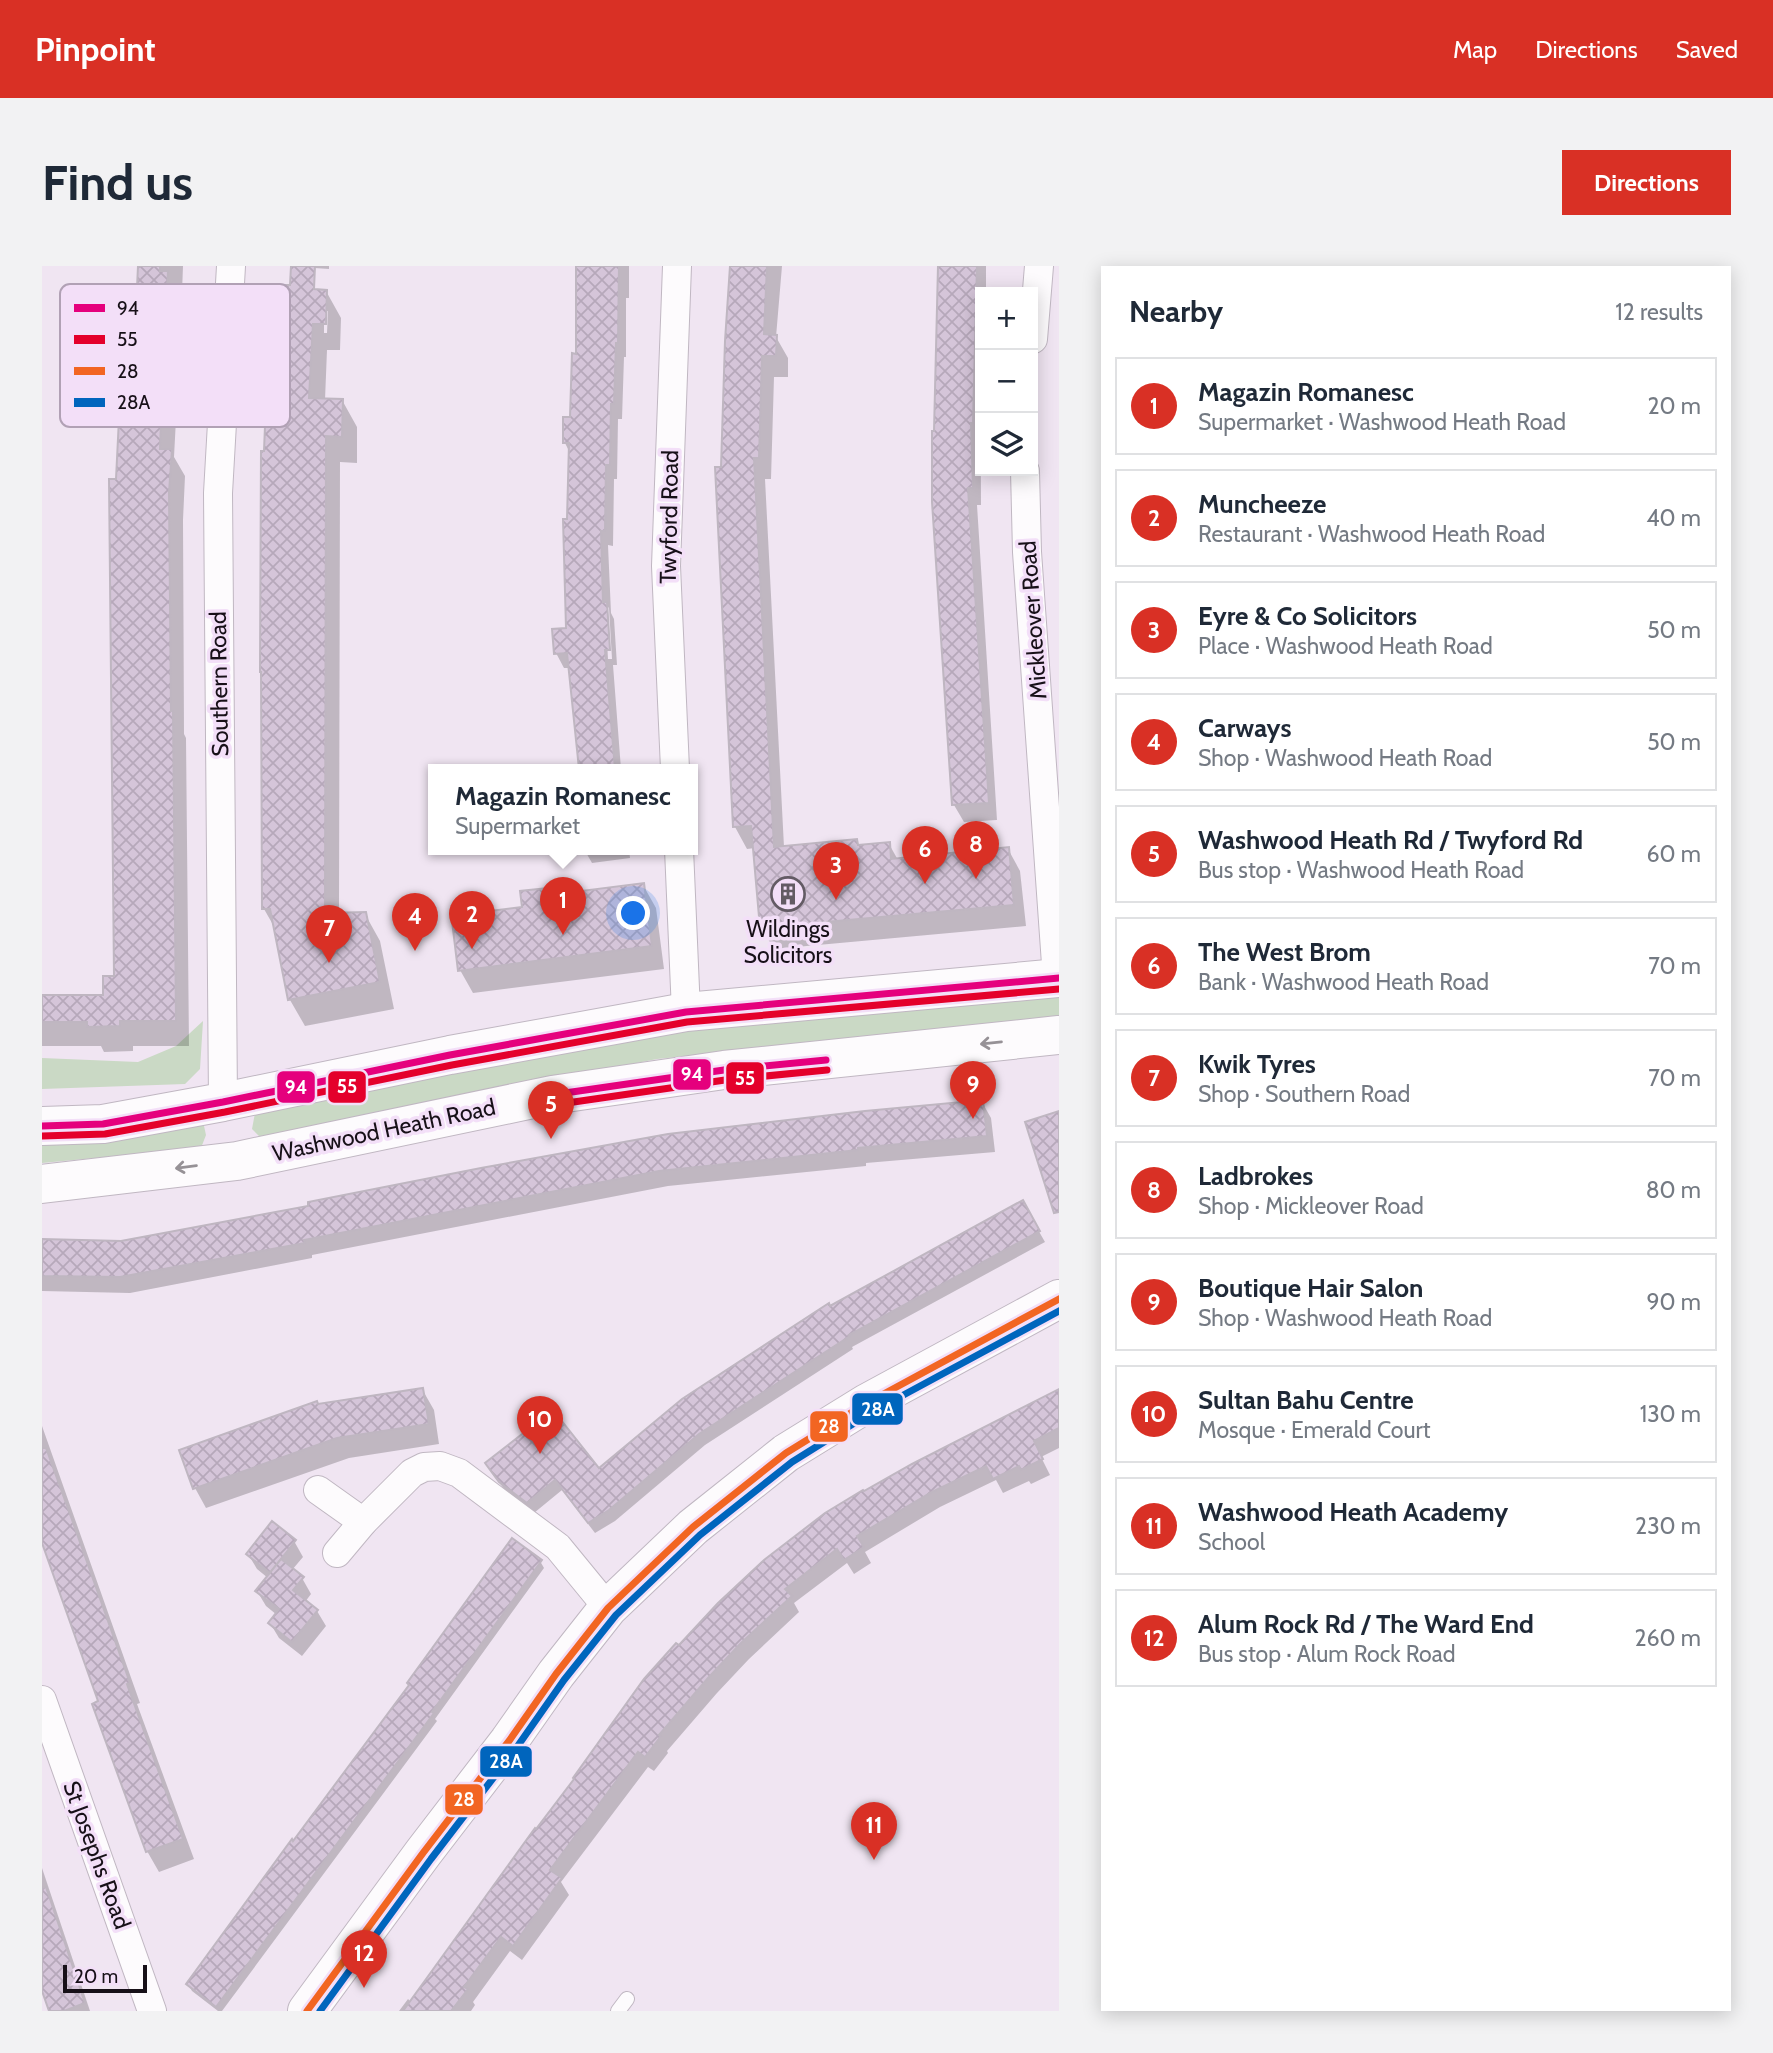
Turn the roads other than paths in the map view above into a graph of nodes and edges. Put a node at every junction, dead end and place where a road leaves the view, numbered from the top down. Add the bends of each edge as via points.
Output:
1 (231, 266) edge
2 (677, 266) edge
3 (1039, 266) edge
4 (230, 284) edge
5 (1037, 287) edge
6 (222, 427) edge
7 (1025, 476) edge
8 (675, 764) edge
9 (1052, 802) edge
10 (679, 855) edge
11 (1058, 978) edge
12 (686, 1012) junction
13 (1059, 1035) edge
14 (223, 1102) junction
15 (42, 1126) edge
16 (240, 1160) junction
17 (42, 1184) edge
18 (1059, 1299) edge
19 (318, 1490) dead end
20 (363, 1522) junction
21 (337, 1553) dead end
22 (608, 1608) junction
23 (42, 1700) edge
24 (152, 2011) edge
25 (307, 2011) edge

1 - 4 street, Southern Road
2 - 8 street, Twyford Road via 666,566
3 - 5 street
6 - 14 street, Southern Road via 218,492
7 - 9 street, Mickleover Road via 1027,552
9 - 11 street, Mickleover Road
10 - 12 street
11 - 12 main road
12 - 14 main road
13 -> 16 main road, Washwood Heath Road via 724,1070 552,1095
14 - 15 main road via 103,1124
14 - 16 main road
16 -> 17 main road, Washwood Heath Road
18 - 22 main road via 867,1403 786,1453 693,1527
19 - 20 street
20 - 21 street
20 - 22 street via 412,1473 440,1466 459,1473 558,1547
22 - 25 main road
23 - 24 street, St Josephs Road

